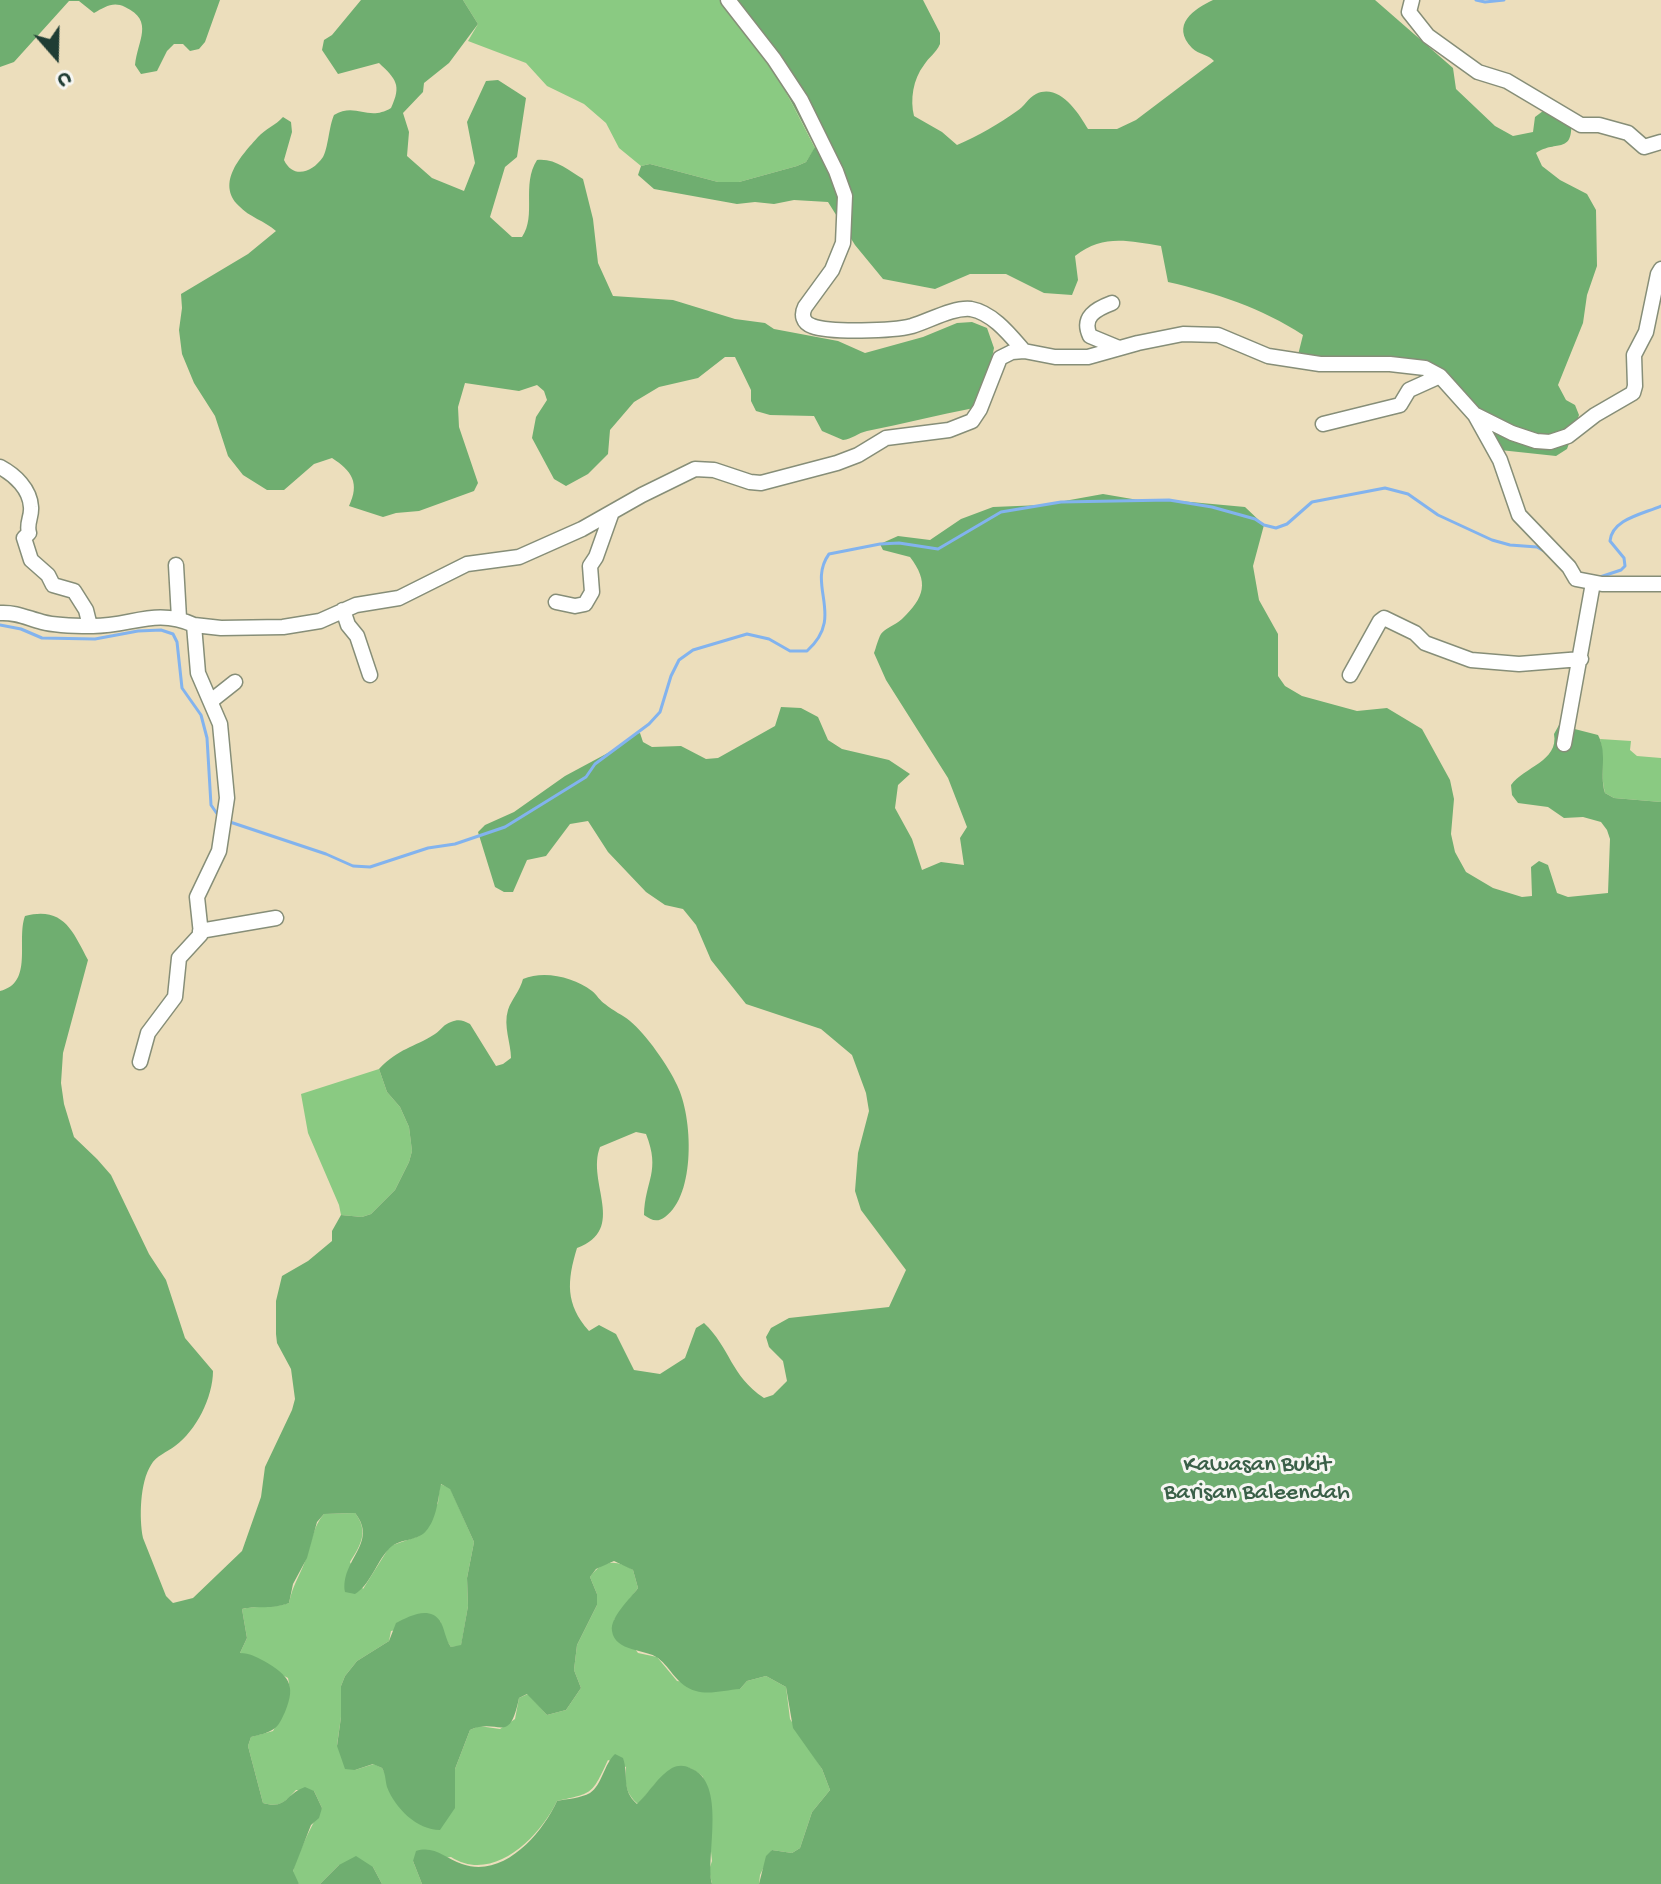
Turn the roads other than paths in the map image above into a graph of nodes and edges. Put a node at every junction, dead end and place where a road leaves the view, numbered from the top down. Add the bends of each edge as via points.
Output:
1 (728, 0) edge
2 (1412, 0) edge
3 (1661, 142) edge
4 (1661, 269) edge
5 (1112, 303) dead end
6 (1119, 348) junction
7 (1024, 351) junction
8 (1440, 376) junction
9 (1475, 415) junction
10 (1323, 424) dead end
11 (0, 467) edge
12 (612, 512) junction
13 (176, 565) dead end
14 (1593, 583) junction
15 (1661, 584) edge
16 (556, 602) dead end
17 (343, 610) junction
18 (0, 613) edge
19 (179, 618) junction
20 (194, 625) junction
21 (90, 626) junction
22 (1581, 659) junction
23 (370, 675) dead end
24 (1350, 675) dead end
25 (235, 682) dead end
26 (211, 701) junction
27 (1564, 744) dead end
28 (276, 918) dead end
29 (200, 931) junction
30 (140, 1062) dead end

1 - 7 street via 801,100 845,196 843,243 832,270 805,307 804,320 822,328 889,330 968,309 984,313
2 - 3 street via 1409,12 1428,36 1478,72 1507,81 1581,125 1628,133 1644,147
4 - 9 street via 1646,332 1634,355 1633,393 1550,442 1512,433
5 - 6 street via 1094,310 1086,327 1090,336
6 - 7 street via 1088,357
6 - 8 street via 1183,334 1218,335 1268,356 1320,364 1408,364
7 - 12 street via 1000,358 980,409 961,426 894,436 837,463 761,483 695,469
8 - 9 street
8 - 10 street via 1409,390 1400,405
9 - 14 street via 1500,460 1519,515 1580,582
11 - 21 street via 17,477 30,505 30,532 24,538 31,560 53,585 74,591
12 - 16 street via 590,566 590,599 575,606
12 - 17 street via 519,557 467,564 407,595
13 - 19 street
14 - 15 street
14 - 22 street
17 - 20 street via 320,621 283,627
17 - 23 street
18 - 21 street
19 - 20 street
19 - 21 street via 156,616
20 - 26 street via 198,673
22 - 24 street via 1519,664 1471,660 1425,643 1384,618
22 - 27 street
25 - 26 street
26 - 29 street via 224,747 226,809 214,865 197,897
28 - 29 street
29 - 30 street via 179,958 175,997 148,1033

